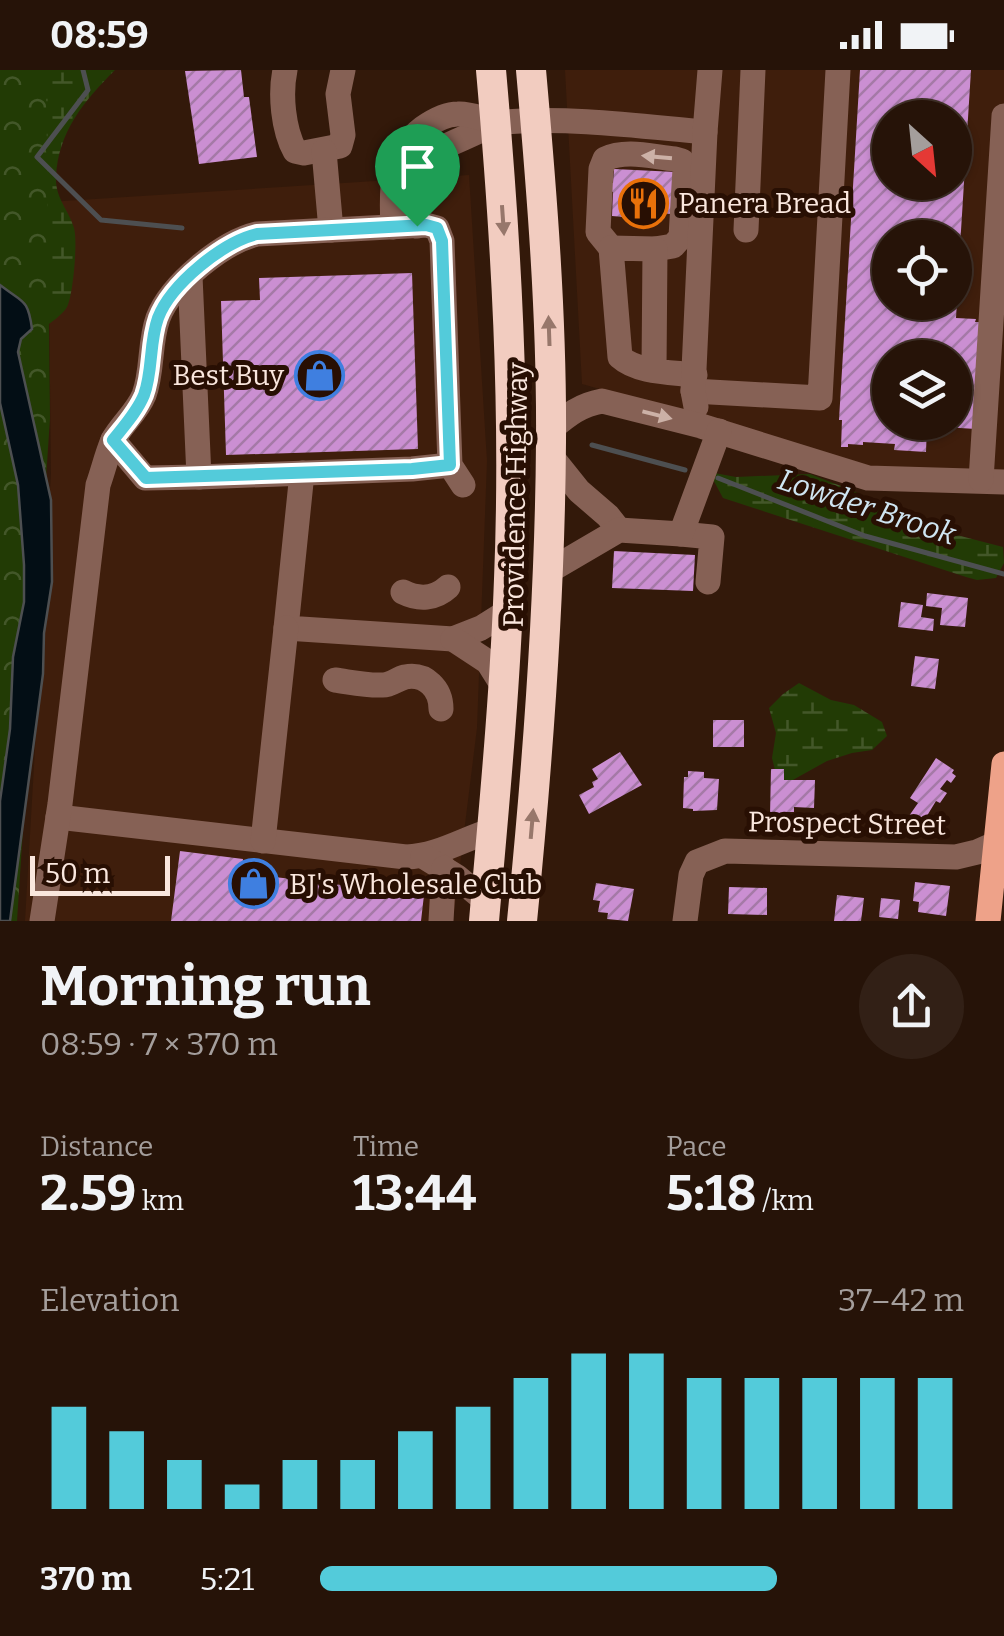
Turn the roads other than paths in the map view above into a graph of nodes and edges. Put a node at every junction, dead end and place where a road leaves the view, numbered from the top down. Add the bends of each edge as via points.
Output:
1 (286, 70) edge
2 (343, 70) edge
3 (491, 70) edge
4 (530, 70) edge
5 (710, 70) edge
6 (752, 70) edge
7 (838, 70) edge
8 (1004, 116) edge
9 (535, 120) junction
10 (496, 123) junction
11 (705, 132) junction
12 (324, 151) junction
13 (405, 226) junction
14 (331, 230) junction
15 (746, 230) dead end
16 (611, 248) junction
17 (656, 249) junction
18 (190, 276) junction
19 (654, 370) junction
20 (694, 383) junction
21 (710, 429) junction
22 (113, 440) junction
23 (551, 442) junction
24 (302, 473) junction
25 (199, 477) junction
26 (992, 482) edge
27 (619, 530) junction
28 (681, 534) junction
29 (549, 571) junction
30 (708, 582) dead end
31 (448, 586) dead end
32 (403, 592) dead end
33 (508, 611) junction
34 (286, 628) junction
35 (453, 639) junction
36 (335, 680) dead end
37 (504, 686) junction
38 (441, 709) dead end
39 (1004, 764) edge
40 (58, 817) junction
41 (492, 830) junction
42 (263, 840) junction
43 (1000, 842) edge
44 (433, 862) junction
45 (485, 911) edge
46 (42, 921) edge
47 (441, 921) edge
48 (522, 921) edge
49 (685, 921) edge
50 (988, 921) edge

1 - 12 street via 282,89 292,148
2 - 12 street via 342,141
3 - 10 highway, Providence Highway
4 - 9 highway, Providence Highway
5 - 11 street
6 - 15 street
7 - 20 street via 820,398
8 - 26 street
9 - 10 street
9 - 11 street
23 -> 9 highway, Providence Highway
10 - 13 street via 427,159
10 -> 33 highway, Providence Highway via 511,396
11 - 20 street
12 - 14 street
13 - 14 street
13 - 24 street via 437,228 442,241 456,475 412,469
14 - 18 street via 246,236
16 - 17 street
17 -> 16 street via 681,237 685,169 676,158 630,154 605,159 601,168 598,232
16 - 19 street via 620,357
17 - 19 street
18 - 22 street via 158,319 143,397
18 - 25 street
19 - 20 street
20 - 21 street
23 -> 21 street via 574,410 602,402
21 - 26 street via 868,478
21 - 28 street
22 - 25 street via 146,478
22 - 40 street via 98,485
23 - 27 street via 579,491
23 - 29 highway, Providence Highway
24 - 25 street
24 - 34 street
27 - 28 street
27 - 29 street
28 - 30 street via 712,536
48 -> 29 highway, Providence Highway
31 - 32 street via 431,597
33 - 35 street
33 - 37 highway, Providence Highway
34 - 35 street
34 - 42 street
35 - 37 street via 488,662
36 - 38 street via 387,686 416,677 440,693
37 - 41 highway, Providence Highway
39 - 43 main road
40 - 42 street
40 - 46 street
41 - 44 street
41 - 45 highway, Providence Highway
42 - 44 street
43 - 49 street, Prospect Street via 956,856 726,851 697,862
43 - 50 main road
44 - 45 street
44 - 47 street

